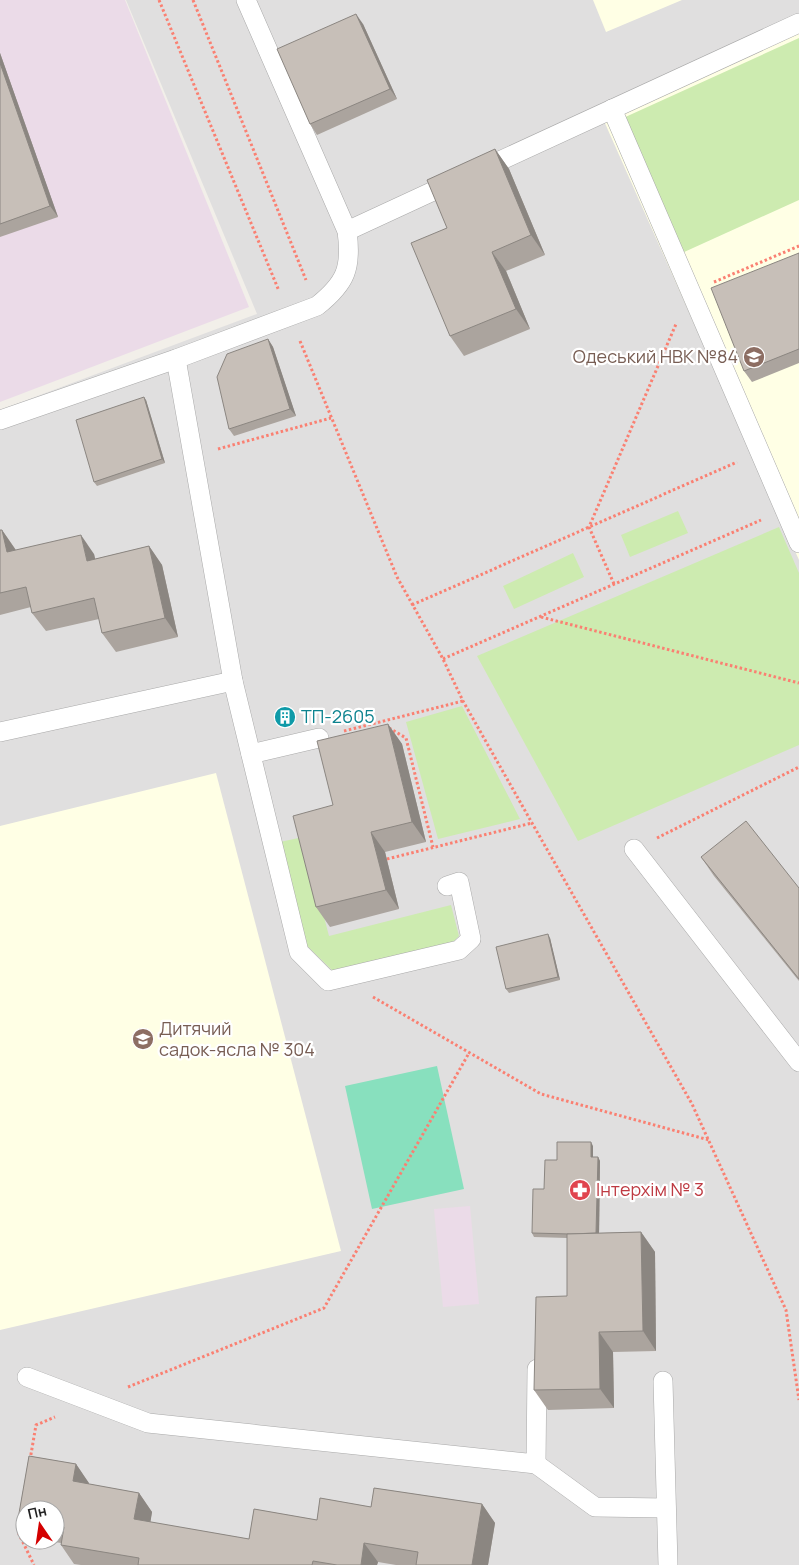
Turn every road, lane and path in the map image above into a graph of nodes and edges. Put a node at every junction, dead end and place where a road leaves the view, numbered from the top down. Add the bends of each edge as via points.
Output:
1 (159, 0) edge
2 (192, 0) edge
3 (246, 0) edge
4 (799, 23) edge
5 (612, 108) junction
6 (347, 231) junction
7 (799, 246) edge
8 (691, 292) junction
9 (317, 306) junction
10 (290, 316) junction
11 (176, 359) junction
12 (331, 418) junction
13 (0, 420) edge
14 (760, 451) junction
15 (194, 456) junction
16 (785, 509) junction
17 (589, 527) junction
18 (799, 543) edge
19 (614, 584) junction
20 (412, 604) junction
21 (540, 616) junction
22 (443, 658) junction
23 (234, 681) junction
24 (799, 683) edge
25 (463, 701) junction
26 (380, 722) junction
27 (0, 732) edge
28 (319, 738) joint
29 (406, 738) junction
30 (397, 740) dead end
31 (252, 754) junction
32 (799, 766) edge
33 (794, 768) junction
34 (799, 771) edge
35 (532, 823) junction
36 (434, 847) junction
37 (634, 849) joint
38 (387, 859) edge
39 (447, 886) dead end
40 (340, 978) junction
41 (469, 1053) junction
42 (799, 1062) edge
43 (709, 1140) junction
44 (538, 1355) edge
45 (27, 1377) dead end
46 (663, 1381) dead end
47 (799, 1400) edge
48 (92, 1402) junction
49 (30, 1464) edge
50 (536, 1464) junction
51 (666, 1508) junction
52 (27, 1550) edge
53 (34, 1565) edge
54 (668, 1565) edge

1 - 10 path
2 - 9 path
3 - 6 lane
4 - 5 lane
5 - 6 lane
5 - 8 lane
6 - 9 lane via 350,252 346,274 334,293
7 - 8 path
8 - 14 lane
8 - 17 path
9 - 10 lane
10 - 11 lane
10 - 12 path
11 - 13 lane
11 - 15 lane
12 - 15 path
12 - 20 path via 397,577
14 - 16 lane
14 - 17 path
15 - 23 lane
16 - 18 lane
16 - 19 path
17 - 19 path
17 - 20 path
19 - 21 path
20 - 22 path
21 - 22 path
21 - 24 path
22 - 25 path
23 - 27 lane
23 - 31 lane
25 - 26 path
25 - 35 path
26 - 28 path
26 - 29 path
28 - 31 lane
29 - 30 path
29 - 36 path
31 - 40 lane via 299,952 328,981
32 - 33 path
33 - 34 path
33 - 37 path
35 - 36 path
35 - 43 path via 692,1104
36 - 38 path
37 - 42 lane
39 - 40 lane via 459,882 471,939 459,950
40 - 41 path
41 - 43 path via 541,1094
41 - 48 path via 324,1308
43 - 47 path via 786,1310
44 - 50 lane
45 - 48 lane
46 - 51 lane
48 - 49 path via 36,1425
48 - 50 lane via 148,1423
50 - 51 lane via 595,1507
51 - 54 lane
52 - 53 path

